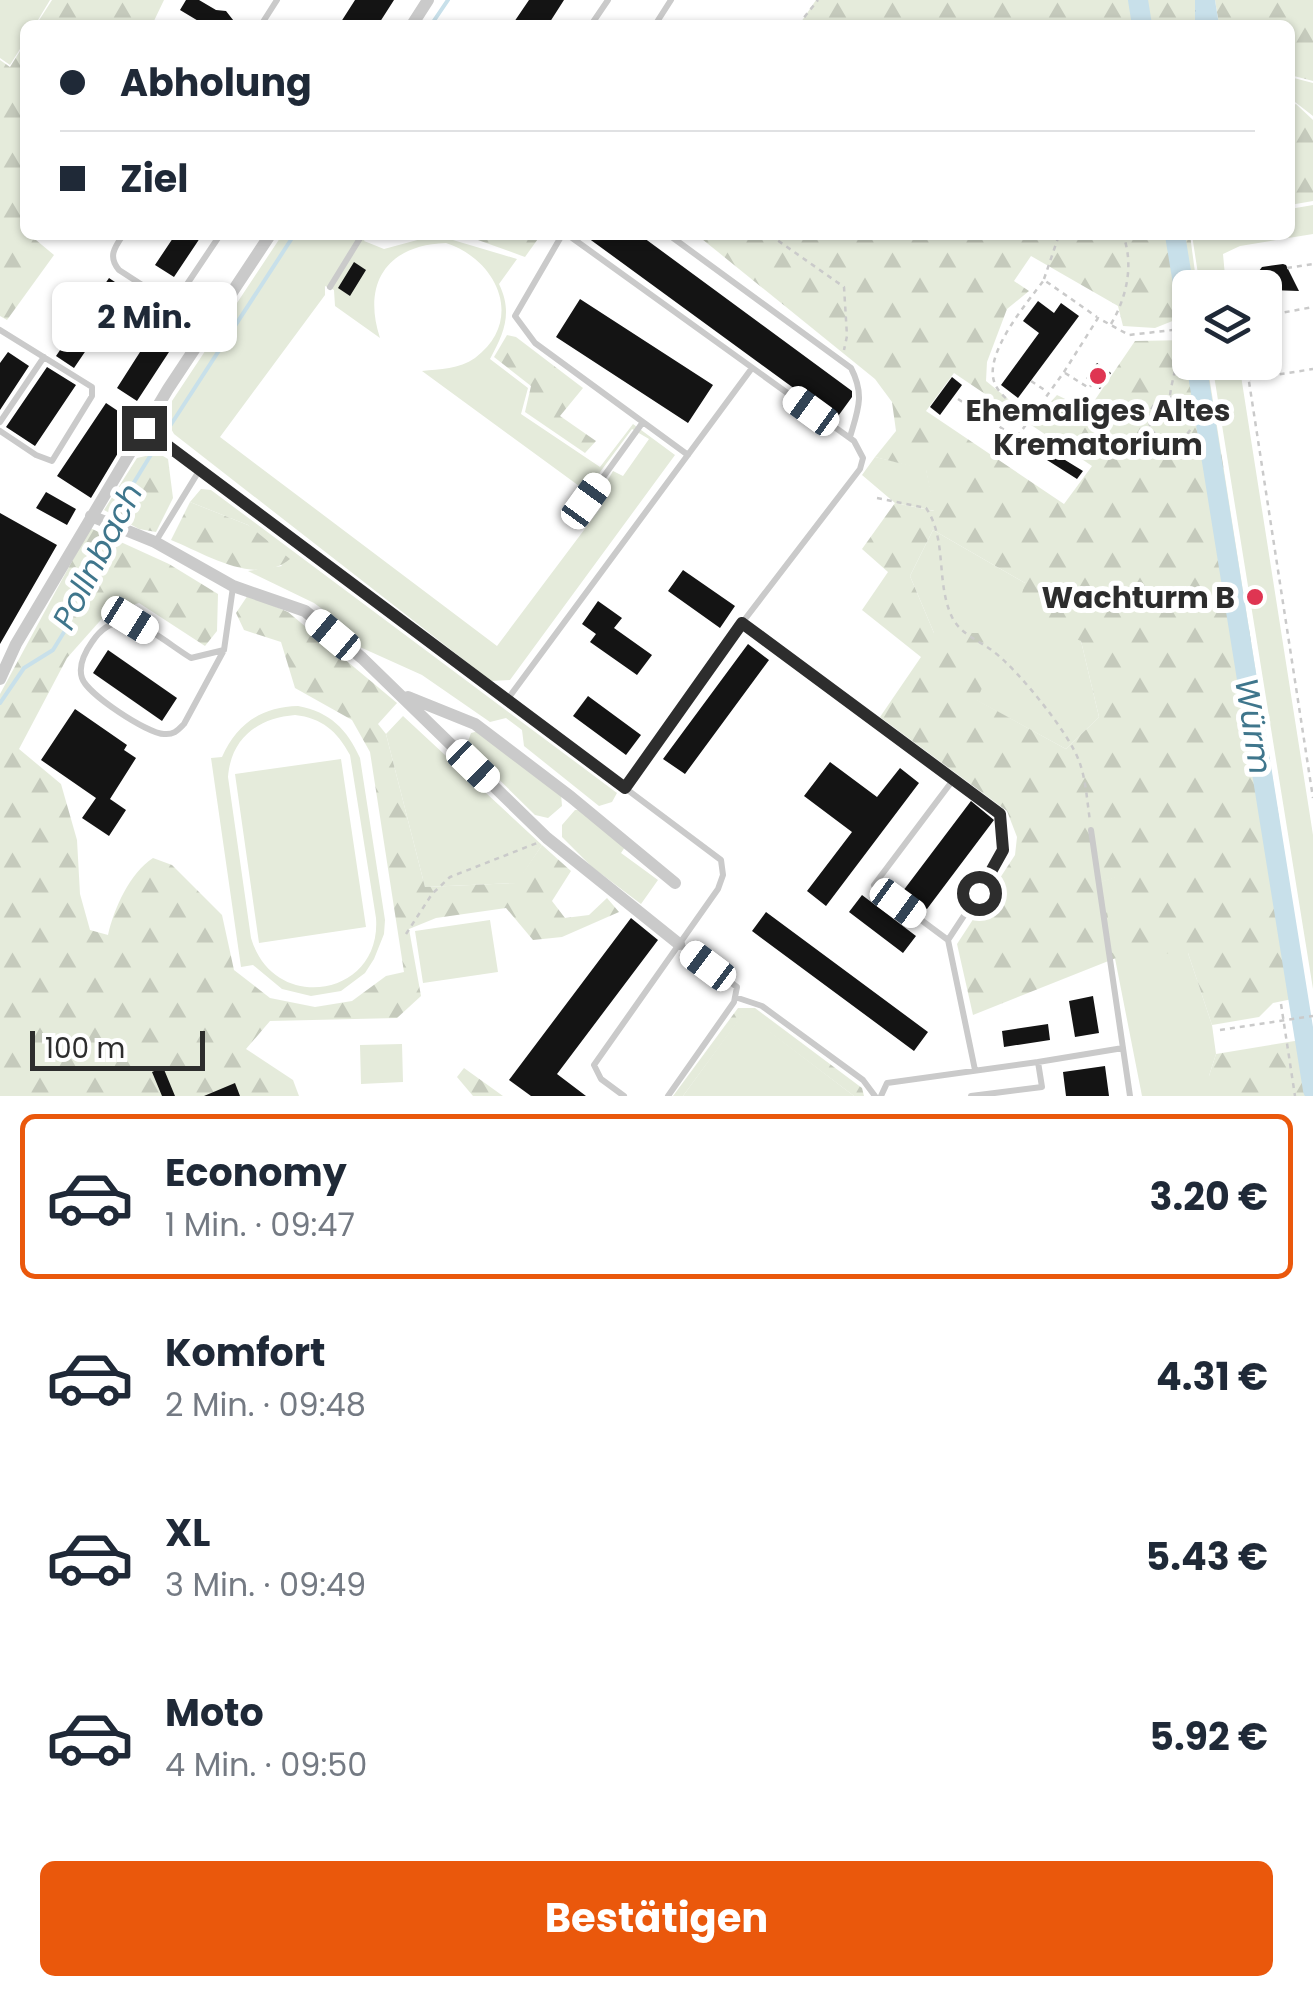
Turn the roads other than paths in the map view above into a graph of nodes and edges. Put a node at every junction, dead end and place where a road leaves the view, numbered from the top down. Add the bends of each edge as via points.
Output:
1 (119, 240) edge
2 (217, 240) edge
3 (267, 240) edge
4 (359, 240) edge
5 (562, 240) edge
6 (572, 240) edge
7 (676, 240) edge
8 (330, 287) dead end
9 (172, 305) junction
10 (208, 328) junction
11 (1, 331) edge
12 (44, 357) junction
13 (752, 368) junction
14 (0, 422) edge
15 (643, 422) junction
16 (144, 428) junction
17 (0, 431) edge
18 (849, 438) junction
19 (688, 455) junction
20 (200, 470) junction
21 (586, 501) dead end
22 (96, 518) junction
23 (155, 542) junction
24 (233, 586) junction
25 (742, 623) junction
26 (224, 650) junction
27 (0, 679) edge
28 (398, 694) junction
29 (507, 700) junction
30 (953, 780) junction
31 (625, 788) junction
32 (1091, 830) road end
33 (675, 883) dead end
34 (948, 940) junction
35 (679, 944) junction
36 (735, 997) junction
37 (1122, 1048) junction
38 (1038, 1062) junction
39 (975, 1070) junction
40 (624, 1096) edge
41 (668, 1096) edge
42 (878, 1096) edge
43 (971, 1096) edge
44 (1130, 1096) edge

1 - 9 lane via 113,263
2 - 9 lane
3 - 10 street
4 - 8 lane
5 - 15 lane via 515,316 535,343
6 - 13 lane
7 - 18 lane via 851,368 861,400
9 - 10 lane
10 - 16 street
11 - 12 lane
12 - 14 lane
12 - 17 lane via 92,386 92,396 52,462
13 - 18 lane
13 - 19 lane
15 - 19 lane
15 - 21 lane
16 - 20 lane
16 - 22 street
18 - 25 lane via 863,458 860,469
19 - 29 lane
20 - 23 lane
20 - 29 lane
22 - 23 street
22 - 27 street
23 - 24 street
24 - 26 lane
24 - 28 street via 305,611
25 - 30 lane
25 - 31 lane
26 - 26 lane via 174,734 146,729 89,690 80,676 92,640 115,621 130,620 190,658
28 - 33 street via 475,724
28 - 35 street via 547,838
29 - 31 lane
30 - 34 lane via 1000,814 1003,850
30 - 34 lane via 874,885
31 - 35 lane via 720,860 724,875 718,889
32 - 37 lane
34 - 39 lane
35 - 36 lane via 737,987
35 - 40 lane via 594,1065
36 - 41 lane
36 - 42 lane via 762,1006
37 - 38 lane
37 - 44 lane
38 - 39 lane
38 - 43 lane via 1042,1087
39 - 42 lane via 887,1083

